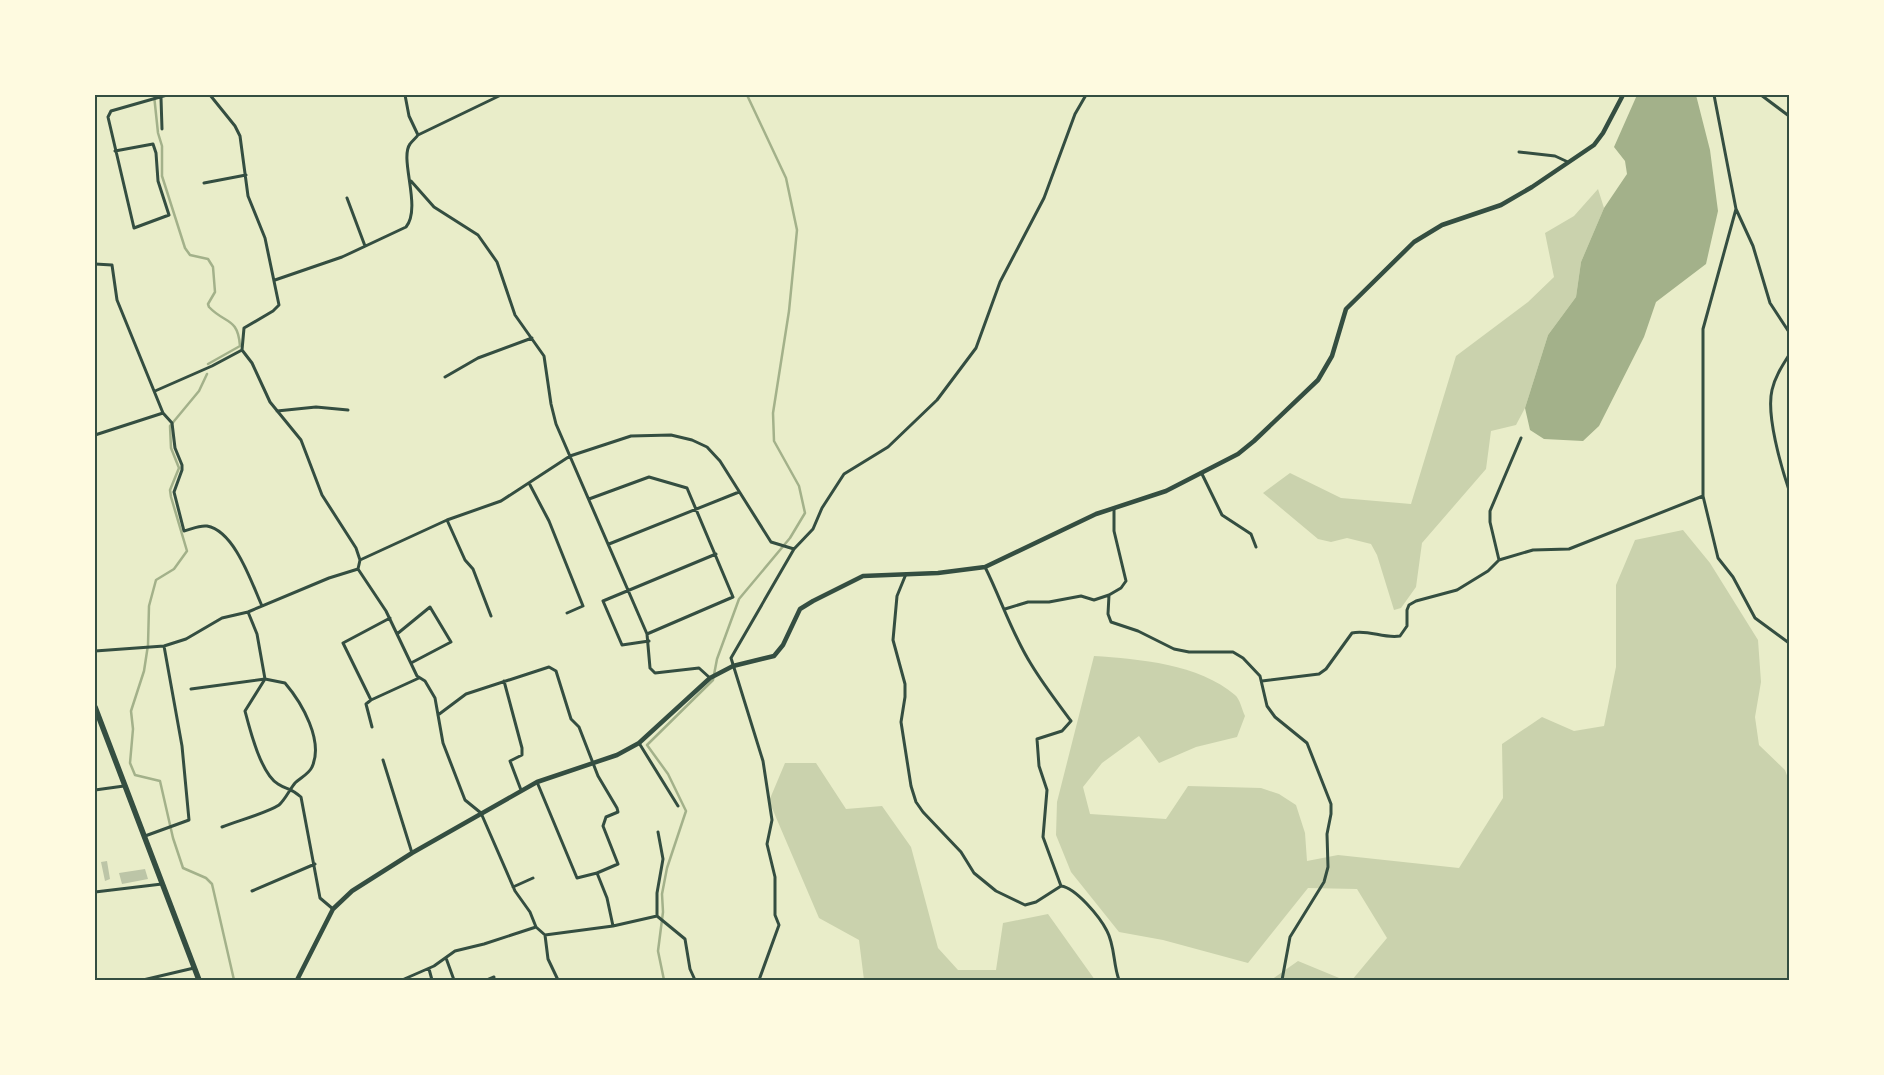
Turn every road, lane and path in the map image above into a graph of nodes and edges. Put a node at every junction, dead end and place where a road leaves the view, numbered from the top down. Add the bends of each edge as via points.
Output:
1 (167, 95) edge
2 (210, 95) edge
3 (405, 95) edge
4 (501, 95) edge
5 (1086, 95) edge
6 (1623, 95) edge
7 (1714, 95) edge
8 (1762, 95) edge
9 (160, 99) junction
10 (1789, 116) edge
11 (162, 129) dead end
12 (418, 136) junction
13 (115, 151) junction
14 (1519, 152) dead end
15 (1568, 162) junction
16 (246, 175) junction
17 (411, 181) junction
18 (204, 182) dead end
19 (347, 198) dead end
20 (1736, 210) junction
21 (365, 246) junction
22 (95, 264) edge
23 (275, 280) junction
24 (1789, 332) edge
25 (532, 338) junction
26 (242, 350) junction
27 (1789, 354) edge
28 (445, 377) dead end
29 (155, 391) junction
30 (348, 410) dead end
31 (277, 411) junction
32 (163, 413) junction
33 (95, 435) edge
34 (1521, 438) dead end
35 (570, 456) junction
36 (1202, 474) junction
37 (529, 483) junction
38 (1789, 490) edge
39 (740, 492) junction
40 (1703, 496) junction
41 (589, 498) junction
42 (1114, 507) junction
43 (697, 509) junction
44 (447, 520) junction
45 (608, 544) junction
46 (1256, 547) dead end
47 (794, 549) junction
48 (716, 554) junction
49 (360, 560) junction
50 (1499, 560) junction
51 (985, 567) junction
52 (358, 569) junction
53 (906, 573) junction
54 (628, 590) junction
55 (1110, 595) junction
56 (262, 606) junction
57 (1006, 609) junction
58 (248, 612) junction
59 (567, 613) dead end
60 (491, 616) dead end
61 (390, 618) junction
62 (397, 634) junction
63 (647, 634) junction
64 (648, 641) junction
65 (1789, 643) edge
66 (164, 646) junction
67 (95, 651) edge
68 (411, 663) junction
69 (733, 666) junction
70 (420, 678) junction
71 (710, 678) junction
72 (265, 679) junction
73 (504, 681) junction
74 (1262, 681) junction
75 (191, 688) dead end
76 (371, 700) junction
77 (95, 707) edge
78 (438, 716) junction
79 (372, 727) dead end
80 (640, 743) junction
81 (384, 760) dead end
82 (593, 763) junction
83 (537, 782) junction
84 (125, 786) junction
85 (292, 788) junction
86 (95, 790) edge
87 (521, 790) junction
88 (678, 806) dead end
89 (481, 812) junction
90 (222, 827) dead end
91 (658, 832) dead end
92 (144, 836) junction
93 (412, 853) junction
94 (315, 864) junction
95 (597, 873) junction
96 (533, 878) dead end
97 (163, 884) junction
98 (1061, 886) junction
99 (514, 887) junction
100 (252, 891) dead end
101 (95, 892) edge
102 (333, 909) junction
103 (657, 916) junction
104 (613, 926) junction
105 (536, 927) junction
106 (545, 935) junction
107 (446, 958) junction
108 (194, 968) junction
109 (428, 968) junction
110 (494, 977) dead end
111 (143, 980) edge
112 (199, 980) edge
113 (297, 980) edge
114 (402, 980) edge
115 (432, 980) edge
116 (454, 980) edge
117 (472, 980) edge
118 (476, 980) edge
119 (487, 980) edge
120 (558, 980) edge
121 (695, 980) edge
122 (759, 980) edge
123 (1119, 980) edge
124 (1282, 980) edge

1 - 9 street
2 - 16 street via 237,131
3 - 12 street
4 - 12 street
5 - 47 street via 1075,114 1044,198 1000,282 976,348 937,400 888,447 844,474 813,529
6 - 15 street via 1594,145
7 - 20 street
8 - 10 street
9 - 11 street
9 - 13 street via 112,111 108,118
12 - 17 street via 409,144 407,156
13 - 13 street via 134,228 169,215 158,181 156,153 152,144
14 - 15 street via 1555,156
15 - 36 street via 1501,205 1442,225 1414,242 1346,309 1332,356 1318,380 1254,442
16 - 18 street
16 - 23 street via 248,196 265,238
17 - 21 street via 411,222 406,228
17 - 25 street via 434,207 478,235 497,262 515,315
19 - 21 street
20 - 24 street via 1753,246 1770,303
20 - 40 street via 1704,329
21 - 23 street
22 - 29 street via 112,265 117,300
23 - 26 street via 279,305 244,328
25 - 28 street via 478,358
25 - 35 street via 544,356 550,404
26 - 29 street
26 - 31 street
27 - 38 street via 1776,377 1771,406 1780,461
29 - 32 street
30 - 31 street via 316,407
31 - 49 street via 301,440 322,494 356,548
32 - 33 street
32 - 56 street via 171,422 182,470 174,498 184,531 205,526 219,532 236,550
34 - 50 street via 1490,512
35 - 37 street
35 - 39 street via 631,436 681,437 707,447
35 - 41 street
36 - 42 street via 1166,491
36 - 46 street via 1222,515 1251,534
37 - 44 street via 501,501
37 - 59 street via 549,521 583,606
39 - 43 street
39 - 47 street via 771,542
40 - 50 street via 1569,549 1533,550
40 - 65 street via 1718,558 1733,576 1755,618
41 - 43 street via 649,477 687,488
41 - 45 street
42 - 51 street
42 - 55 street via 1114,531 1126,581
43 - 45 street
43 - 48 street
44 - 49 street
44 - 60 street via 464,560 473,569
45 - 54 street
47 - 69 street via 731,658
48 - 54 street
48 - 63 street via 733,597
49 - 52 street
50 - 74 street via 1488,571 1457,590 1409,605 1407,626 1400,636 1394,638 1358,632 1352,634 1319,674
51 - 53 street
51 - 57 street
52 - 56 street
52 - 61 street
53 - 69 street via 863,576 813,601 800,609 774,656
53 - 98 street via 896,596 893,640 905,684 901,722 916,802 961,852 974,873 996,891 1025,905
54 - 63 street
54 - 64 street via 603,601 622,645
55 - 57 street via 1094,600 1081,596 1028,602
55 - 74 street via 1110,622 1138,631 1174,649 1233,652 1243,658
56 - 58 street
57 - 98 street via 1014,633 1031,664 1070,721 1062,731 1037,739 1039,766 1047,790 1043,838
58 - 66 street via 222,618 186,639
58 - 72 street via 257,634
61 - 62 street
61 - 76 street via 344,643
62 - 68 street
62 - 68 street via 430,607 451,642
63 - 64 street
64 - 71 street via 650,668 655,673 699,668
66 - 67 street
66 - 92 street via 182,746 189,820
68 - 70 street
69 - 71 street
69 - 122 street via 763,761 772,820 768,844 775,877 775,915 779,925
70 - 76 street
70 - 78 street via 435,698
71 - 80 street
72 - 75 street
72 - 85 street via 245,711 271,778 279,785
72 - 85 street via 285,683 291,690 304,712 315,745 311,770
73 - 78 street via 466,694
73 - 82 street via 549,667 556,671 571,719 579,727
73 - 87 street via 522,748 522,755 510,761
74 - 124 street via 1267,706 1307,744 1331,804 1327,834 1328,867 1324,882 1290,937
76 - 79 street via 366,704
77 - 84 highway
78 - 89 street via 443,743 465,800
80 - 82 street
80 - 88 street
81 - 93 street
82 - 83 street
82 - 95 street via 618,812 606,817 603,826 618,864
83 - 87 street
83 - 95 street via 577,878
84 - 86 street
84 - 92 highway
85 - 90 street via 280,804
85 - 94 street via 301,797
87 - 89 street
89 - 93 street
89 - 99 street
91 - 103 street via 663,859
92 - 97 highway
93 - 102 street via 352,891
94 - 100 street
94 - 102 street via 320,898
95 - 104 street
96 - 99 street
97 - 101 street
97 - 108 highway
98 - 123 street via 1079,895 1107,930
99 - 105 street
102 - 113 street
103 - 104 street
103 - 121 street via 685,939
104 - 106 street
105 - 106 street
105 - 107 street via 455,951
106 - 120 street via 548,958
107 - 109 street
107 - 116 street
108 - 111 street
108 - 112 highway
109 - 114 street
109 - 115 street
110 - 119 street
117 - 118 street

